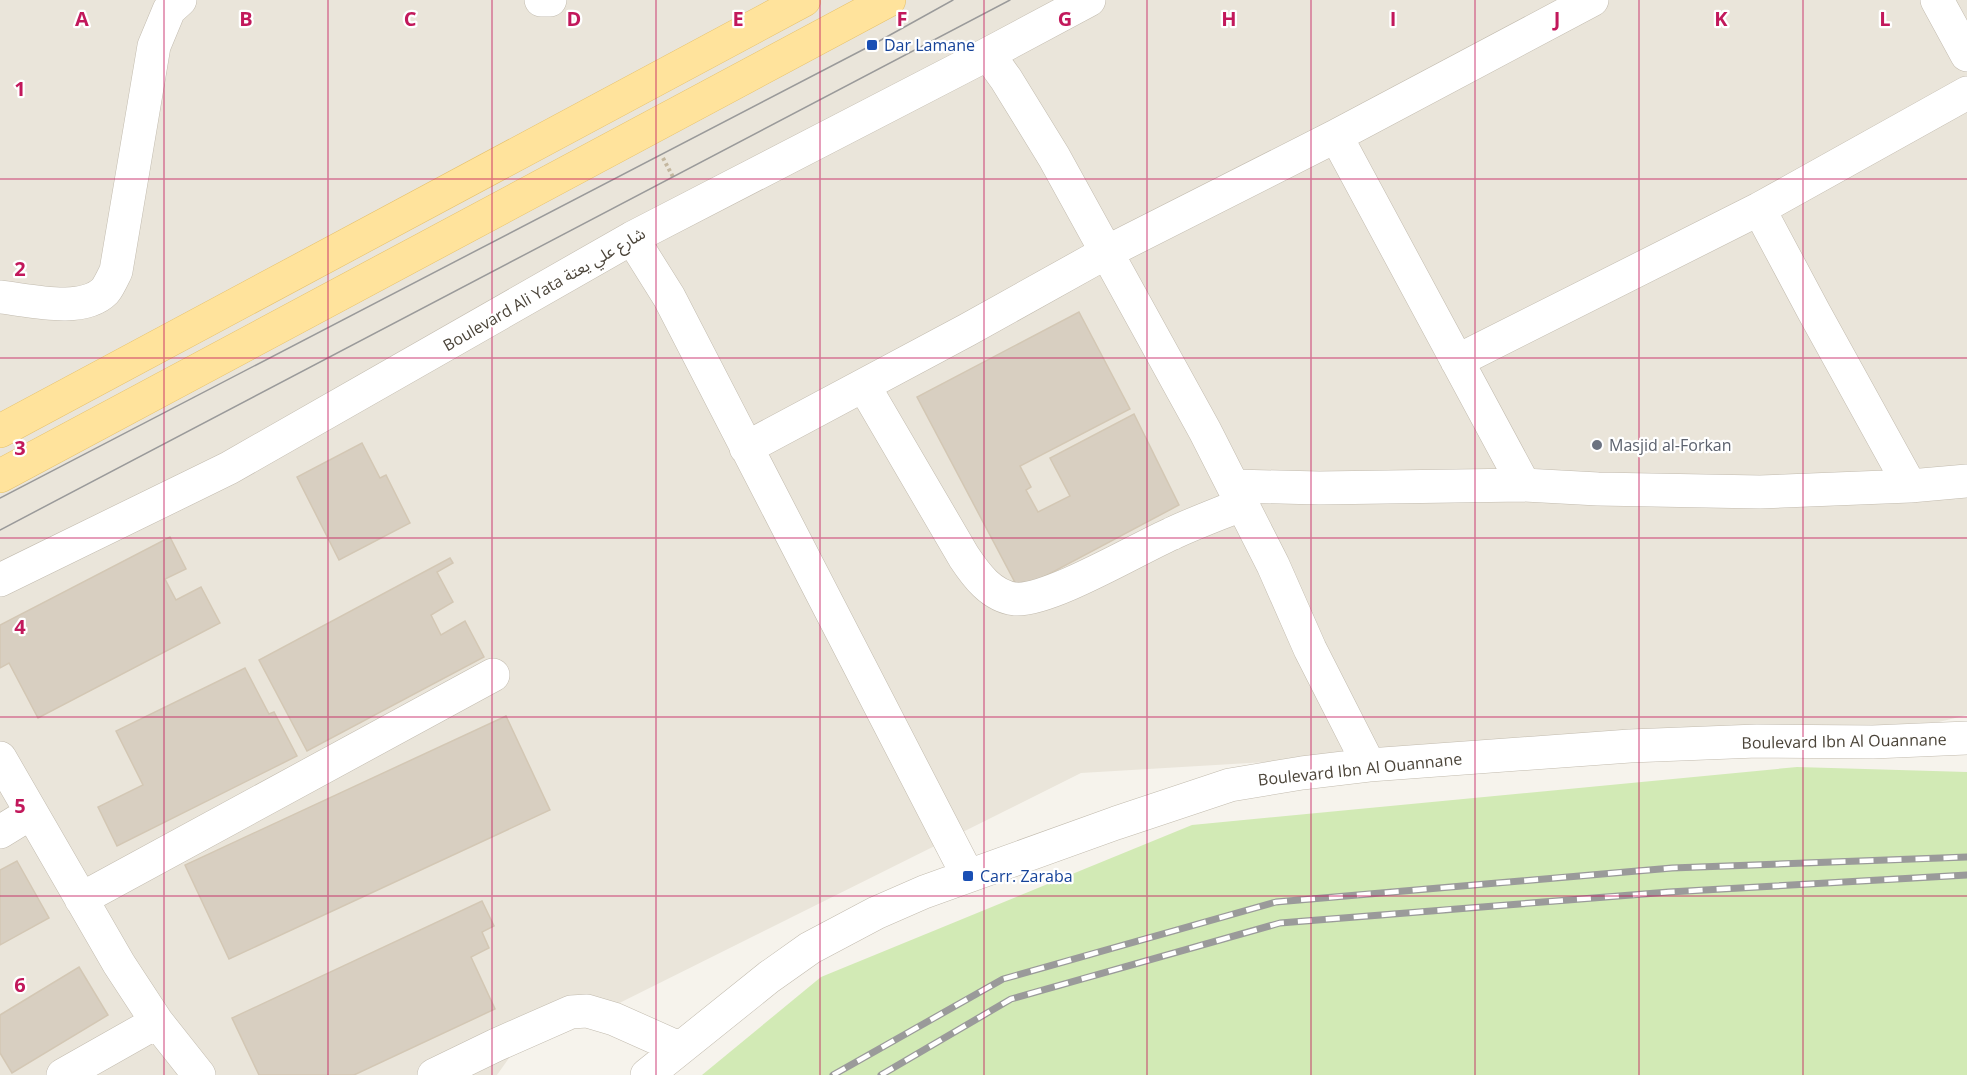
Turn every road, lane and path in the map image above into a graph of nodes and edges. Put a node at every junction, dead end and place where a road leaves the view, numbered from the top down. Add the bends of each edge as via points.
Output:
1 (180, 0) edge
2 (541, 0) edge
3 (550, 0) edge
4 (804, 0) edge
5 (889, 0) edge
6 (1089, 0) edge
7 (1592, 0) edge
8 (1937, 0) edge
9 (988, 54) junction
10 (1967, 55) edge
11 (1967, 93) edge
12 (1336, 135) junction
13 (1759, 209) junction
14 (632, 238) junction
15 (1107, 252) junction
16 (0, 297) edge
17 (1457, 361) junction
18 (864, 386) junction
19 (0, 431) edge
20 (746, 448) junction
21 (0, 476) edge
22 (1967, 482) edge
23 (1524, 485) junction
24 (1910, 486) junction
25 (1239, 495) junction
26 (0, 580) edge
27 (493, 675) dead end
28 (1967, 738) edge
29 (0, 758) edge
30 (1369, 765) junction
31 (31, 813) junction
32 (0, 832) edge
33 (968, 876) junction
34 (81, 899) junction
35 (157, 1022) junction
36 (679, 1048) junction
37 (63, 1075) edge
38 (199, 1075) edge
39 (434, 1075) edge
40 (647, 1075) edge

1 - 16 street via 169,10 154,46 116,271 105,291 71,305
2 - 3 street
4 - 19 main road
5 - 21 main road
6 - 9 street, Boulevard Ali Yata شارع علي يعتة
7 - 12 street
8 - 10 street
9 - 14 street, Boulevard Ali Yata شارع علي يعتة
9 - 15 street via 1030,118
11 - 13 street
12 - 15 street
12 - 17 street
13 - 17 street
13 - 24 street
14 - 20 street via 669,297
14 - 26 street, Boulevard Ali Yata شارع علي يعتة via 229,468
15 - 18 street
15 - 25 street
17 - 23 street
18 - 20 street
18 - 25 street via 977,576 999,594 1013,599 1026,599 1063,586 1171,534
20 - 33 street
22 - 24 street
23 - 24 street via 1760,492
23 - 25 street via 1319,488
25 - 30 street
27 - 34 street
28 - 30 street, Boulevard Ibn Al Ouannane via 1630,746
29 - 31 street
30 - 33 street, Boulevard Ibn Al Ouannane via 1230,785
31 - 32 street
31 - 34 street
33 - 36 street, Boulevard Ibn Al Ouannane via 876,913 810,948
34 - 35 street
35 - 37 street
35 - 38 street
36 - 39 street via 614,1019 587,1011 570,1012
36 - 40 street, Boulevard Ibn Al Ouannane

